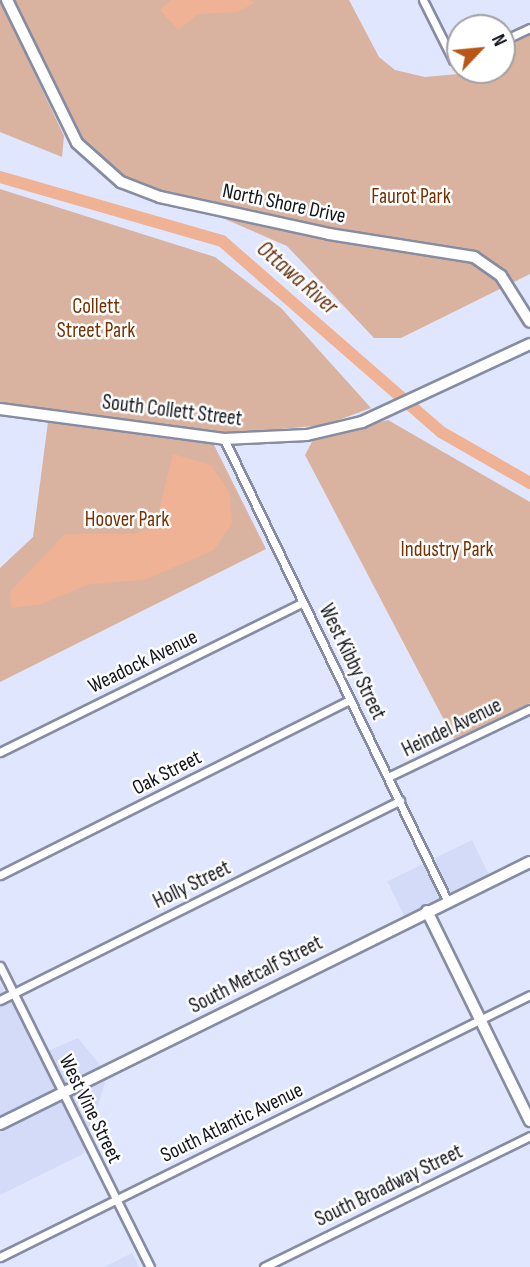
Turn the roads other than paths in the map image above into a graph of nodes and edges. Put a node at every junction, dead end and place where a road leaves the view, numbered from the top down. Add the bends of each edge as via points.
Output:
1 (6, 0) edge
2 (423, 0) edge
3 (446, 46) edge
4 (530, 322) edge
5 (530, 344) edge
6 (0, 409) edge
7 (224, 439) junction
8 (301, 603) junction
9 (349, 700) junction
10 (530, 709) edge
11 (0, 752) edge
12 (388, 777) junction
13 (400, 801) junction
14 (529, 865) edge
15 (0, 875) edge
16 (447, 900) junction
17 (426, 911) junction
18 (0, 966) edge
19 (13, 993) junction
20 (530, 995) edge
21 (0, 1000) edge
22 (481, 1020) junction
23 (62, 1093) junction
24 (530, 1121) edge
25 (0, 1124) edge
26 (530, 1136) edge
27 (116, 1200) junction
28 (0, 1257) edge
29 (150, 1267) edge
30 (264, 1267) edge

1 - 4 street, North Shore Drive via 84,152 130,186 329,234 474,257 501,276
2 - 3 street
5 - 7 street, South Collett Street via 371,418 307,435
6 - 7 street, South Collett Street
7 - 8 street, West Kibby Street
8 - 9 street, West Kibby Street
8 - 11 street, Weadock Avenue
9 - 12 street, West Kibby Street
9 - 15 street, Oak Street
10 - 12 street, Heindel Avenue
12 - 13 street, West Kibby Street
13 - 16 street, West Kibby Street
13 - 19 street, Holly Street
14 - 16 street, South Metcalf Street
16 - 17 street, South Metcalf Street
17 - 22 street
17 - 23 street, South Metcalf Street
18 - 19 street, West Vine Street
19 - 21 street, Holly Street
19 - 23 street, West Vine Street
20 - 22 street, South Atlantic Avenue
22 - 24 street
22 - 27 street, South Atlantic Avenue
23 - 25 street, South Metcalf Street
23 - 27 street, West Vine Street
26 - 30 street, South Broadway Street
27 - 28 street, South Atlantic Avenue
27 - 29 street, West Vine Street

